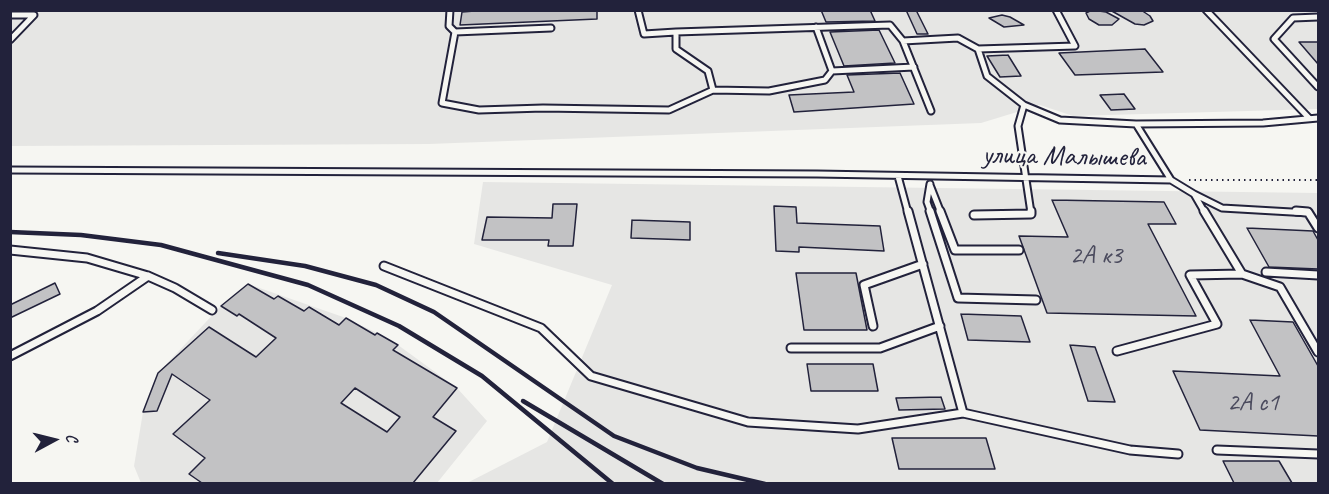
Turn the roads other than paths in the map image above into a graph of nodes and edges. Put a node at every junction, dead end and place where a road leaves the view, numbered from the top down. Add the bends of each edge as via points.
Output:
1 (450, 10) edge
2 (639, 10) edge
3 (1056, 10) edge
4 (1206, 10) edge
5 (10, 15) edge
6 (1318, 17) edge
7 (816, 27) junction
8 (551, 28) dead end
9 (455, 32) junction
10 (676, 32) junction
11 (10, 40) edge
12 (903, 41) junction
13 (978, 49) junction
14 (914, 66) junction
15 (832, 71) junction
16 (1318, 87) edge
17 (713, 90) junction
18 (1024, 105) junction
19 (931, 111) dead end
20 (1309, 118) junction
21 (1318, 118) edge
22 (1136, 124) junction
23 (10, 170) edge
24 (898, 176) junction
25 (927, 176) junction
26 (1027, 177) junction
27 (1172, 180) junction
28 (930, 184) junction
29 (1194, 194) junction
30 (974, 215) dead end
31 (1318, 228) edge
32 (10, 250) edge
33 (1019, 250) dead end
34 (923, 264) junction
35 (384, 267) dead end
36 (1266, 272) dead end
37 (1242, 274) junction
38 (1318, 275) edge
39 (148, 276) junction
40 (1036, 300) dead end
41 (212, 310) dead end
42 (873, 326) dead end
43 (940, 326) junction
44 (791, 348) dead end
45 (1117, 351) dead end
46 (1318, 351) edge
47 (10, 356) edge
48 (963, 413) junction
49 (1217, 450) dead end
50 (1178, 454) dead end
51 (1318, 454) edge

1 - 9 lane via 449,26
2 - 10 lane via 644,34
3 - 13 lane via 1075,46
4 - 20 lane
5 - 11 lane via 34,15
6 - 16 lane via 1293,18 1274,39
7 - 10 lane
7 - 12 lane via 890,25
7 - 15 lane
8 - 9 lane
9 - 17 lane via 442,103 479,110 669,110
10 - 17 lane via 676,49 708,71
12 - 13 lane via 958,38
12 - 14 lane
13 - 18 lane via 987,76
14 - 15 lane
14 - 19 lane
15 - 17 lane via 825,80 769,91
18 - 22 lane via 1060,120
18 - 26 lane via 1018,126
20 - 21 lane, улица Малышева
20 - 22 lane, улица Малышева via 1263,123
22 - 27 lane, улица Малышева
23 - 24 lane, улица Малышева
24 - 25 lane, улица Малышева
24 - 34 lane
25 - 26 lane, улица Малышева
25 - 28 lane
26 - 27 lane, улица Малышева
26 - 30 lane via 1031,214
27 - 29 lane
28 - 33 lane via 955,250
28 - 40 lane via 927,202 958,298
29 - 31 lane via 1222,208 1308,212
29 - 37 lane
32 - 39 lane via 87,258
34 - 42 lane via 864,285
34 - 43 lane
35 - 48 lane via 541,328 591,376 748,422 858,429
36 - 38 lane
37 - 45 lane via 1190,275 1217,324
37 - 46 lane via 1280,287
39 - 41 lane
39 - 47 lane via 97,311
43 - 44 lane via 880,348
43 - 48 lane
48 - 50 lane via 1130,450
49 - 51 lane

